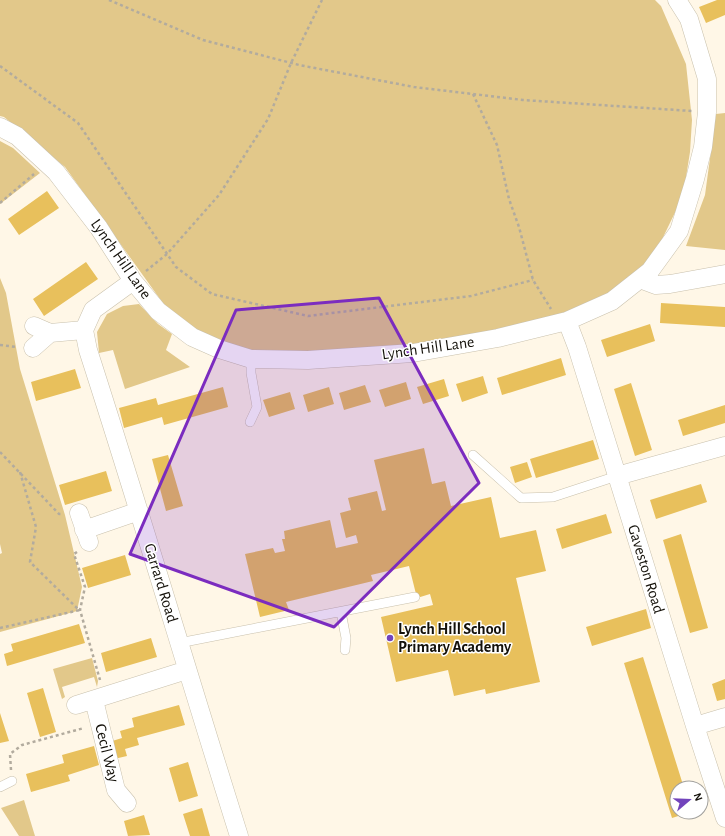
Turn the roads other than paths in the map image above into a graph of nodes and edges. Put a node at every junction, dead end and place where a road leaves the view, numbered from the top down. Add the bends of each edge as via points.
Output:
1 (677, 0) edge
2 (0, 127) edge
3 (725, 274) edge
4 (640, 279) junction
5 (133, 281) junction
6 (563, 322) junction
7 (84, 330) junction
8 (33, 348) dead end
9 (251, 359) junction
10 (250, 422) dead end
11 (725, 446) edge
12 (473, 455) dead end
13 (617, 476) junction
14 (139, 511) junction
15 (79, 513) road end
16 (415, 597) dead end
17 (341, 612) junction
18 (179, 643) junction
19 (345, 650) dead end
20 (187, 670) junction
21 (99, 698) junction
22 (76, 705) dead end
23 (725, 717) edge
24 (695, 726) junction
25 (12, 781) road end
26 (0, 787) edge
27 (127, 803) dead end
28 (725, 818) edge
29 (239, 836) edge

1 - 4 street, Lynch Hill Lane via 689,19 707,78 703,147 679,232 650,271
2 - 5 street, Lynch Hill Lane via 17,136 56,172 99,228
3 - 4 street via 656,285
4 - 6 street, Lynch Hill Lane via 612,301
5 - 7 street via 93,310
5 - 9 street, Lynch Hill Lane via 158,311 192,337
6 - 9 street, Lynch Hill Lane via 498,338 413,353 308,360
6 - 13 street, Gaveston Road via 577,347
7 - 8 street via 42,330
7 - 14 street, Garrard Road
9 - 10 lane via 251,373 258,407
11 - 13 street
12 - 13 lane via 521,498 553,497
13 - 24 street, Gaveston Road
14 - 15 street via 86,536
14 - 18 street, Garrard Road
16 - 17 lane
17 - 18 lane
17 - 19 lane via 346,638
18 - 20 street, Garrard Road
20 - 21 street
20 - 29 street, Garrard Road
21 - 22 street
21 - 27 street, Cecil Way via 100,724 116,790
23 - 24 street
24 - 28 street, Gaveston Road
25 - 26 lane

